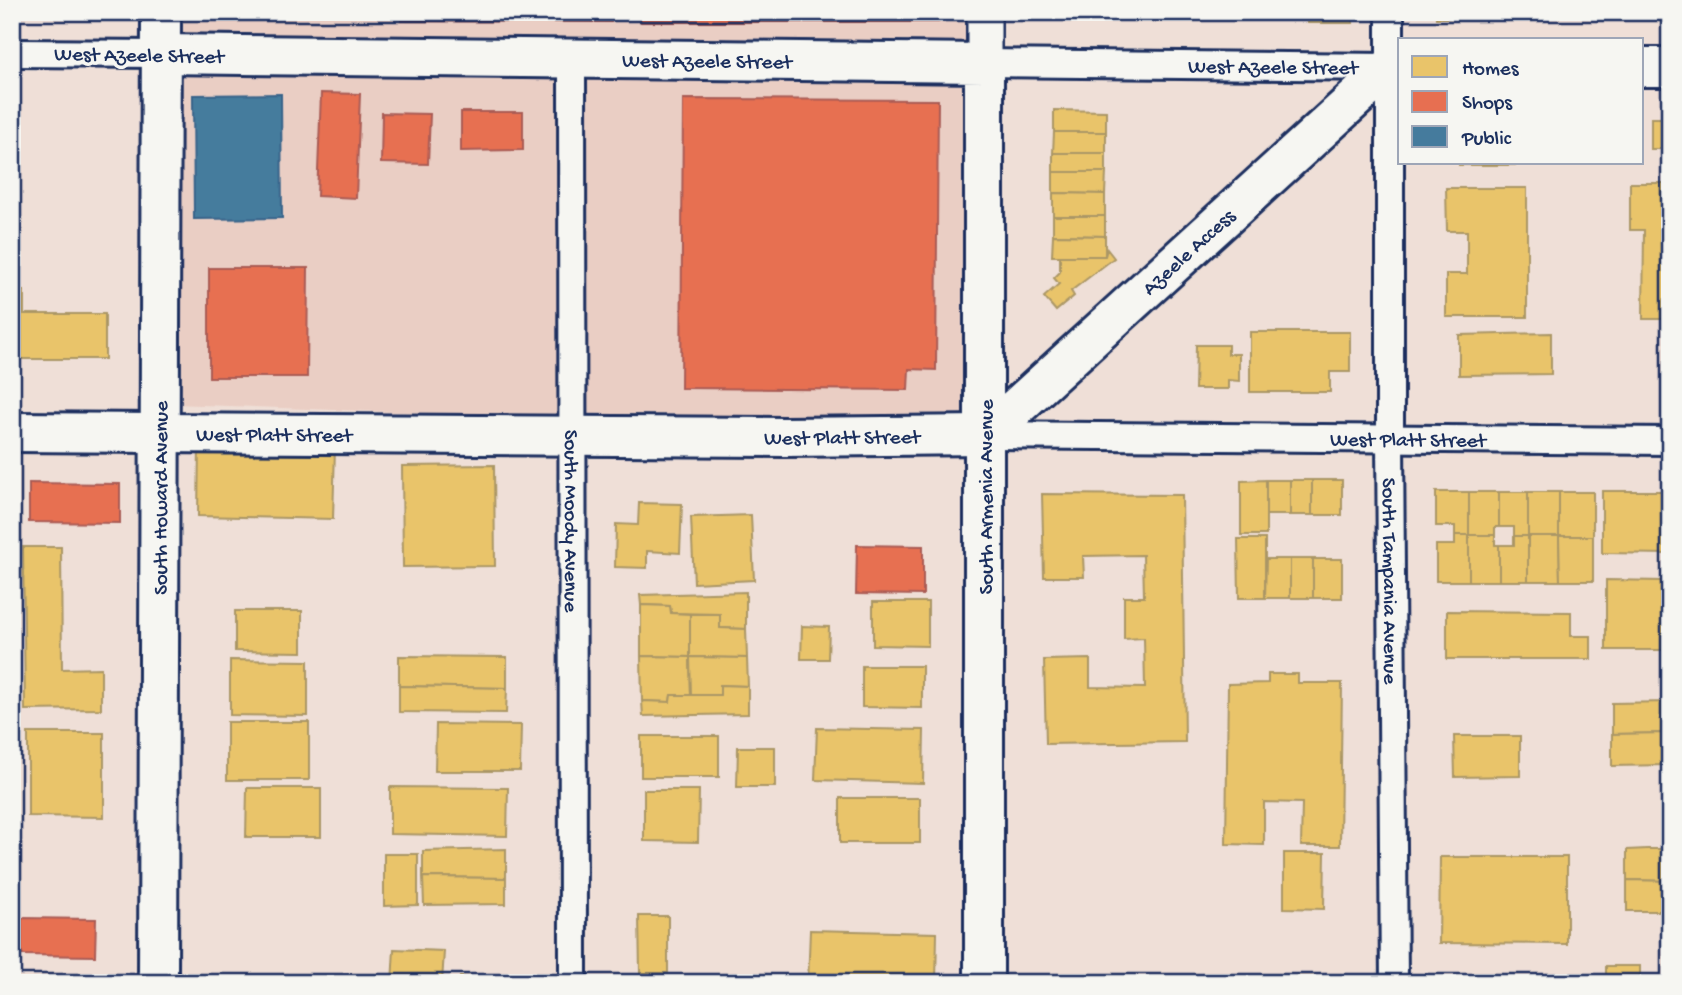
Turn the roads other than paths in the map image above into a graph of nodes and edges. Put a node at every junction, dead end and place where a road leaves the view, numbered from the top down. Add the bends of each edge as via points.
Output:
1 (161, 12) edge
2 (984, 12) edge
3 (1390, 12) edge
4 (12, 53) edge
5 (161, 54) junction
6 (572, 59) junction
7 (985, 63) junction
8 (1644, 66) edge
9 (1670, 66) edge
10 (1395, 67) edge
11 (12, 432) edge
12 (159, 433) junction
13 (572, 435) junction
14 (986, 435) junction
15 (1390, 438) junction
16 (1670, 441) edge
17 (158, 983) edge
18 (573, 983) edge
19 (984, 983) edge
20 (1394, 983) edge

1 - 5 main road, South Howard Avenue
2 - 7 street, South Armenia Avenue
3 - 10 street, South Tampania Avenue
4 - 5 street, West Azeele Street
5 - 6 main road, West Azeele Street
5 - 12 main road, South Howard Avenue
6 - 7 main road, West Azeele Street
6 - 13 street, South Moody Avenue
7 - 10 street, West Azeele Street
7 - 14 main road, South Armenia Avenue
8 - 9 main road
10 - 14 main road, Azeele Access
10 - 15 street, South Tampania Avenue
11 - 12 main road, West Platt Street
12 - 13 main road, West Platt Street
12 - 17 main road, South Howard Avenue
13 - 14 main road, West Platt Street
13 - 18 street, South Moody Avenue
14 - 15 street, West Platt Street
14 - 19 main road, South Armenia Avenue
15 - 16 street, West Platt Street
15 - 20 street, South Tampania Avenue

